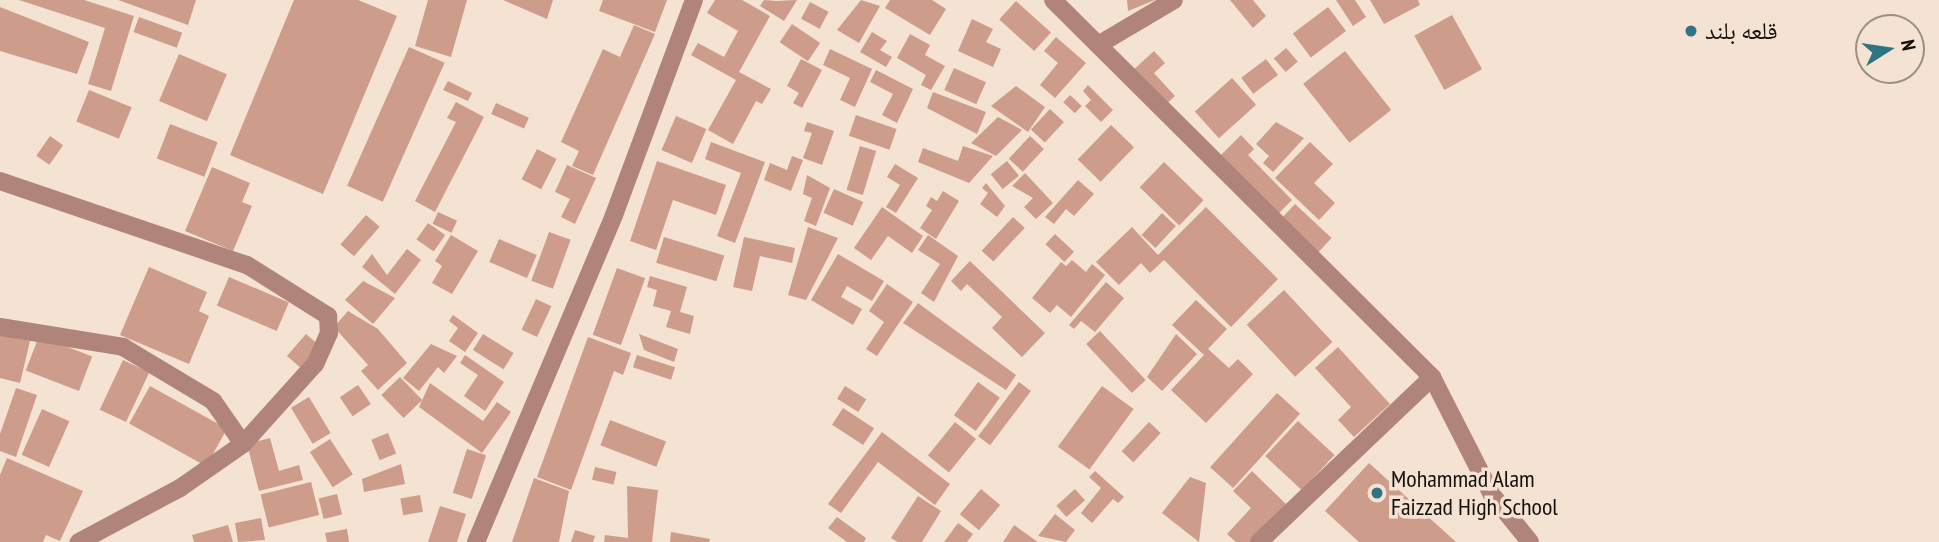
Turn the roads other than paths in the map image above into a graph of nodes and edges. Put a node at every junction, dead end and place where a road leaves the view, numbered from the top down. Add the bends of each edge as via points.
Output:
1 (694, 0) edge
2 (1053, 0) edge
3 (1174, 0) edge
4 (1098, 45) junction
5 (0, 181) edge
6 (0, 327) edge
7 (1432, 377) junction
8 (243, 444) junction
9 (79, 542) edge
10 (476, 542) edge
11 (1259, 542) edge
12 (1530, 542) edge

1 - 10 street via 614,215
2 - 4 street
3 - 4 street
4 - 7 street
5 - 8 street via 247,265 328,316 329,333 315,364
6 - 8 street via 123,347 213,401
7 - 11 street
7 - 12 street via 1492,495
8 - 9 street via 180,488

